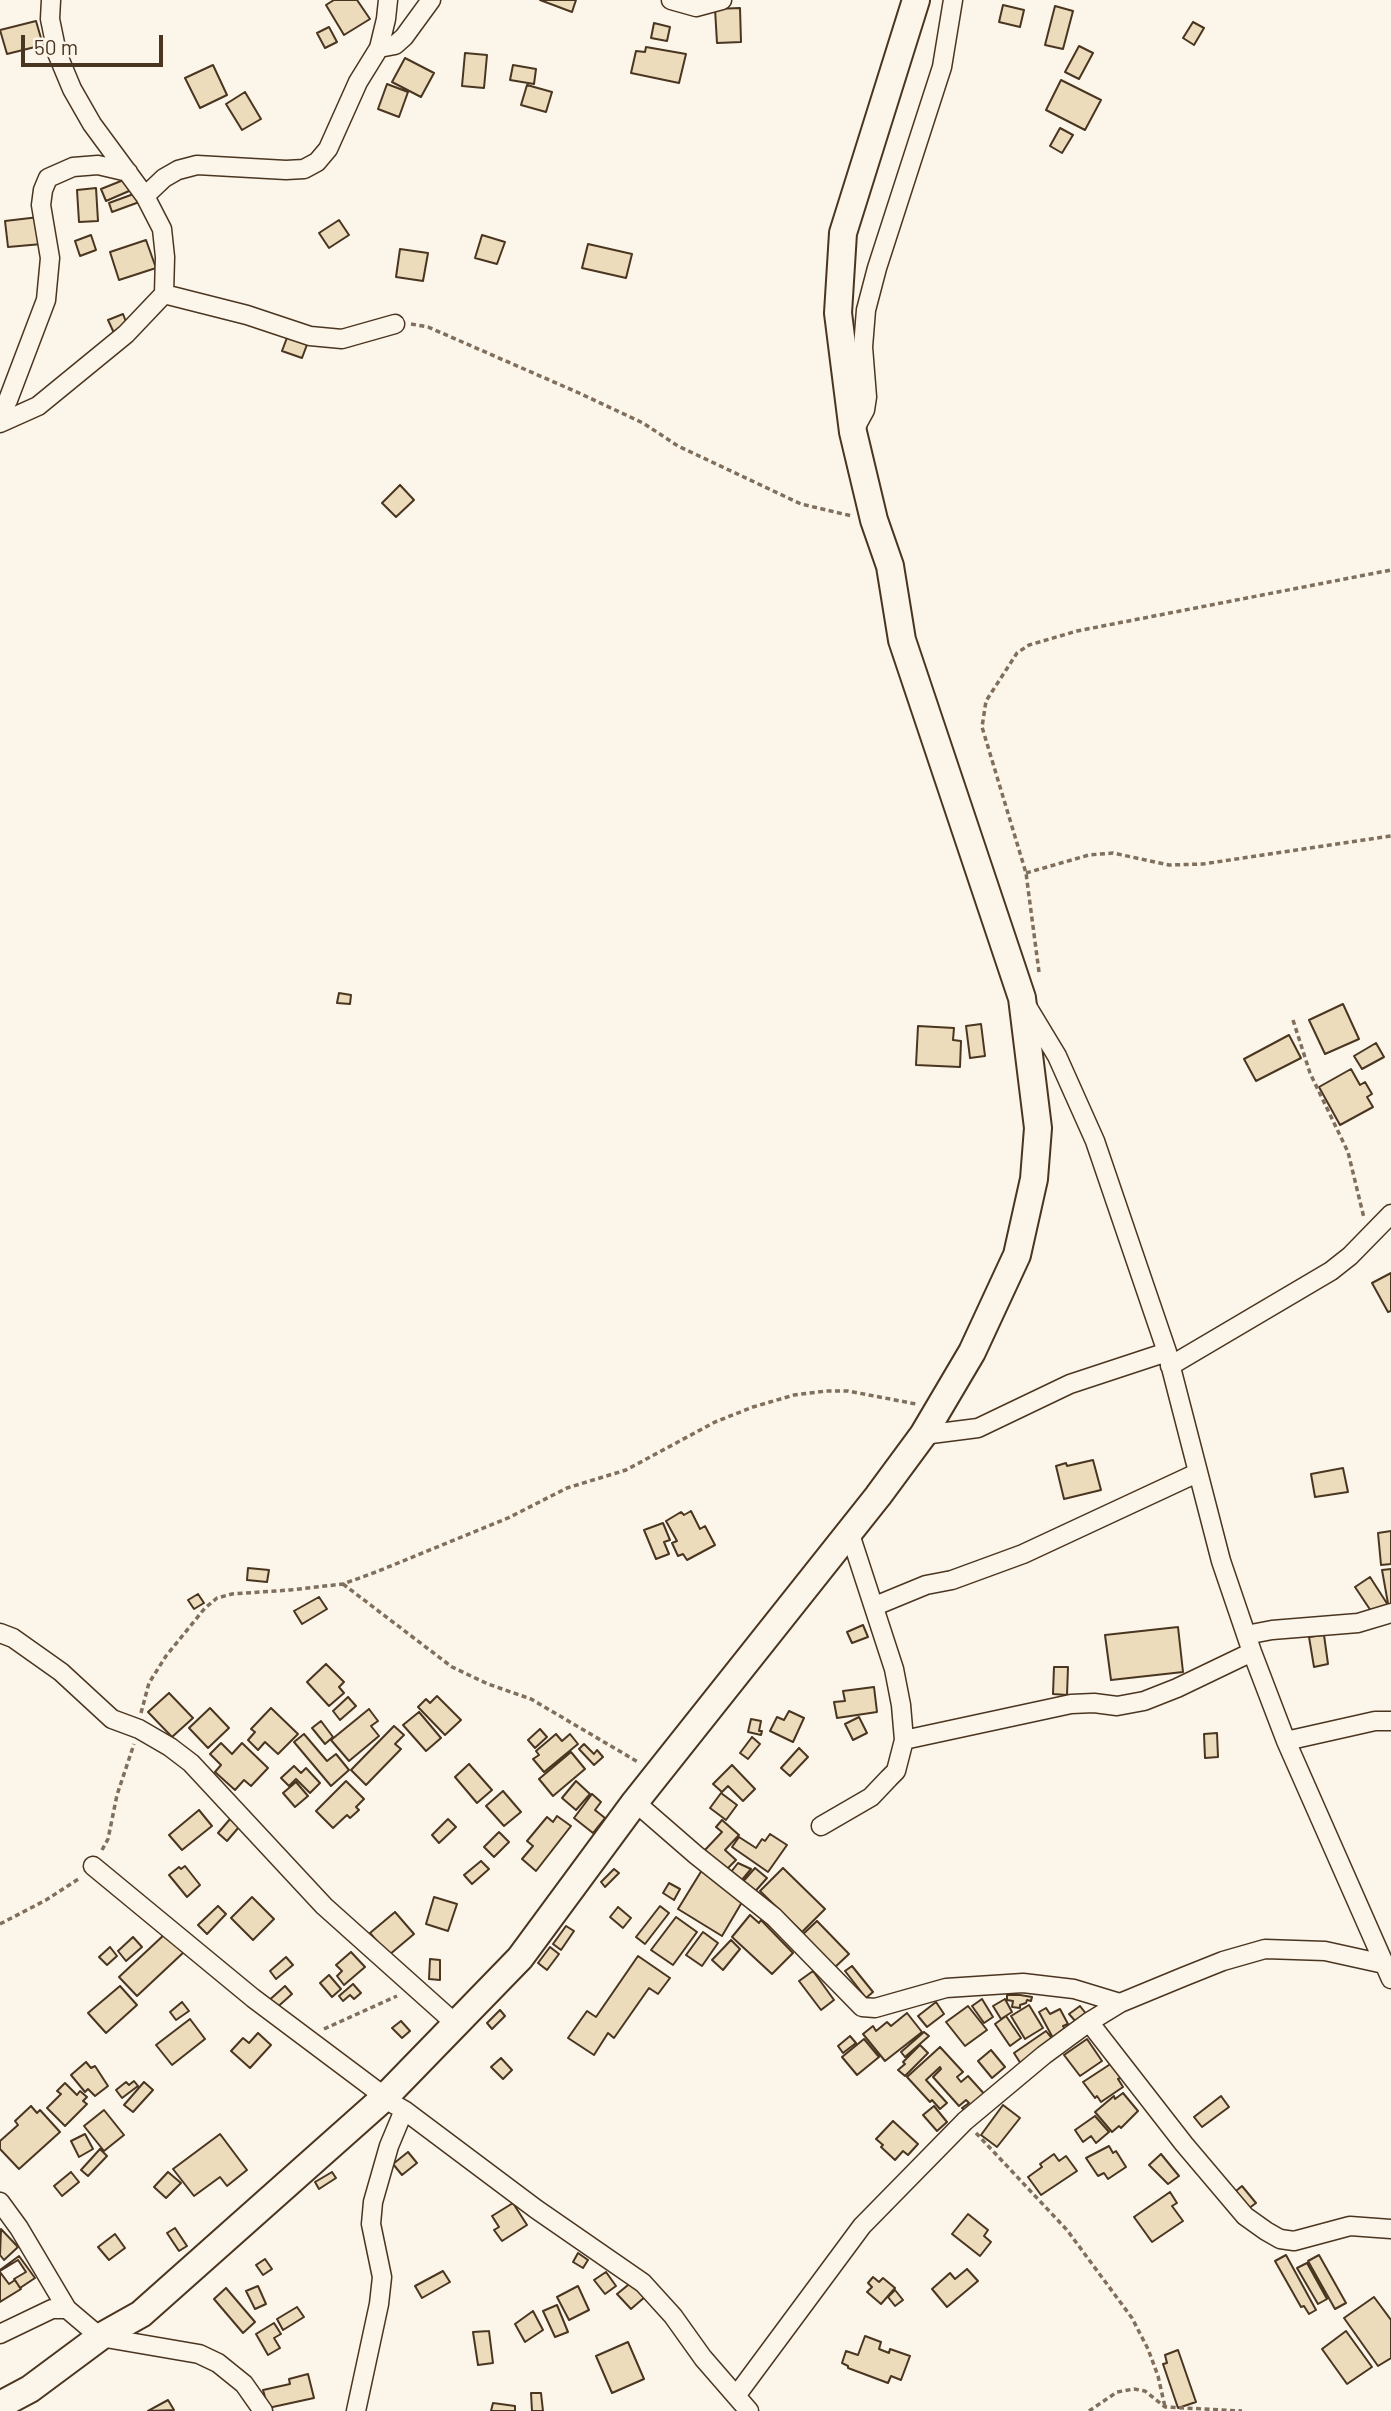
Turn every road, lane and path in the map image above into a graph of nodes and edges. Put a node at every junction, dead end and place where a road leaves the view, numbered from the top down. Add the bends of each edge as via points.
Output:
1 (51, 0) edge
2 (388, 0) edge
3 (431, 0) edge
4 (671, 0) edge
5 (722, 0) edge
6 (916, 0) edge
7 (953, 0) edge
8 (379, 48) junction
9 (128, 172) junction
10 (145, 196) junction
11 (164, 294) junction
12 (395, 324) joint
13 (0, 414) edge
14 (0, 424) edge
15 (853, 432) junction
16 (874, 520) junction
17 (1391, 570) edge
18 (1391, 836) edge
19 (1026, 873) junction
20 (1031, 989) junction
21 (1293, 1020) dead end
22 (1391, 1214) edge
23 (1368, 1237) junction
24 (1168, 1359) junction
25 (938, 1409) junction
26 (923, 1435) junction
27 (1197, 1473) junction
28 (849, 1531) junction
29 (343, 1584) junction
30 (875, 1606) junction
31 (1391, 1613) edge
32 (0, 1633) edge
33 (1249, 1644) junction
34 (1391, 1721) edge
35 (139, 1729) junction
36 (904, 1740) junction
37 (1286, 1741) junction
38 (658, 1773) junction
39 (635, 1802) junction
40 (821, 1826) dead end
41 (93, 1866) junction
42 (0, 1924) edge
43 (1387, 1971) edge
44 (415, 1989) junction
45 (1120, 2003) junction
46 (1088, 2022) junction
47 (457, 2025) junction
48 (306, 2036) junction
49 (391, 2102) junction
50 (965, 2121) junction
51 (0, 2202) edge
52 (1391, 2229) edge
53 (67, 2309) junction
54 (0, 2334) edge
55 (100, 2337) junction
56 (736, 2396) junction
57 (0, 2405) edge
58 (1165, 2407) junction
59 (263, 2411) edge
60 (356, 2411) edge
61 (750, 2411) edge
62 (1090, 2411) edge
63 (1242, 2411) edge

1 - 9 street via 57,52 72,89
2 - 8 street
3 - 8 street via 404,37 395,45
4 - 5 street via 696,7
6 - 15 main road via 843,233 838,313
7 - 15 street via 942,67 866,310 867,397
8 - 10 street via 317,162 304,169 286,170 197,165 164,178
9 - 10 street
9 - 13 street via 98,165 73,167 48,178 41,205 50,258 46,300
10 - 11 street via 162,229
11 - 12 street via 310,336 342,339
11 - 14 street via 127,334 37,406
12 - 16 path via 428,327 567,387 802,504
15 - 16 main road
16 - 20 main road via 890,566 902,640
17 - 19 path via 1077,631 1017,653 986,701 982,727
18 - 19 path via 1203,864 1168,865 1113,853 1089,855
19 - 20 path
20 - 24 street via 1095,1141
20 - 25 main road via 1038,1128 1034,1179 1017,1255 972,1352
21 - 23 path via 1310,1073 1348,1152
22 - 23 street
23 - 24 street via 1331,1271
24 - 26 street via 1070,1384 978,1428
24 - 27 street
25 - 26 main road
25 - 29 path via 848,1391 794,1395 763,1404 715,1422 626,1470 567,1488 508,1518
26 - 28 main road
27 - 30 street via 1023,1553
27 - 33 street
28 - 30 street
28 - 38 main road
29 - 35 path via 217,1598 187,1629 149,1683
29 - 38 path via 452,1667 531,1699
30 - 36 street via 894,1669
31 - 33 street via 1358,1623 1272,1630
32 - 35 street via 61,1672 112,1719
33 - 36 street via 1177,1688 1126,1705 1070,1704
33 - 37 street
34 - 37 street
35 - 41 path via 108,1839
35 - 44 street via 191,1763 324,1906
36 - 40 street via 896,1771 871,1797
37 - 43 street
38 - 39 main road
39 - 45 street via 774,1917 862,2007 875,2008 946,1988 1023,1983 1074,1989
39 - 47 main road via 520,1958
41 - 42 path via 78,1880
41 - 48 street
43 - 45 street via 1325,1951 1265,1949
44 - 47 street
44 - 48 path
45 - 46 street
46 - 50 street
46 - 52 street via 1245,2216 1266,2231 1294,2241 1350,2226
47 - 49 main road
48 - 49 street
49 - 55 main road via 141,2314
49 - 56 street via 643,2283
49 - 60 street via 389,2146 370,2224 382,2277 379,2304
50 - 56 street via 862,2225
50 - 58 path via 1067,2230 1107,2281 1148,2349
51 - 53 street
53 - 54 street via 52,2309
53 - 55 street
55 - 57 main road via 30,2389
55 - 59 street via 199,2354 244,2384
56 - 61 street
58 - 62 path via 1145,2391 1134,2389 1117,2392
58 - 63 path

